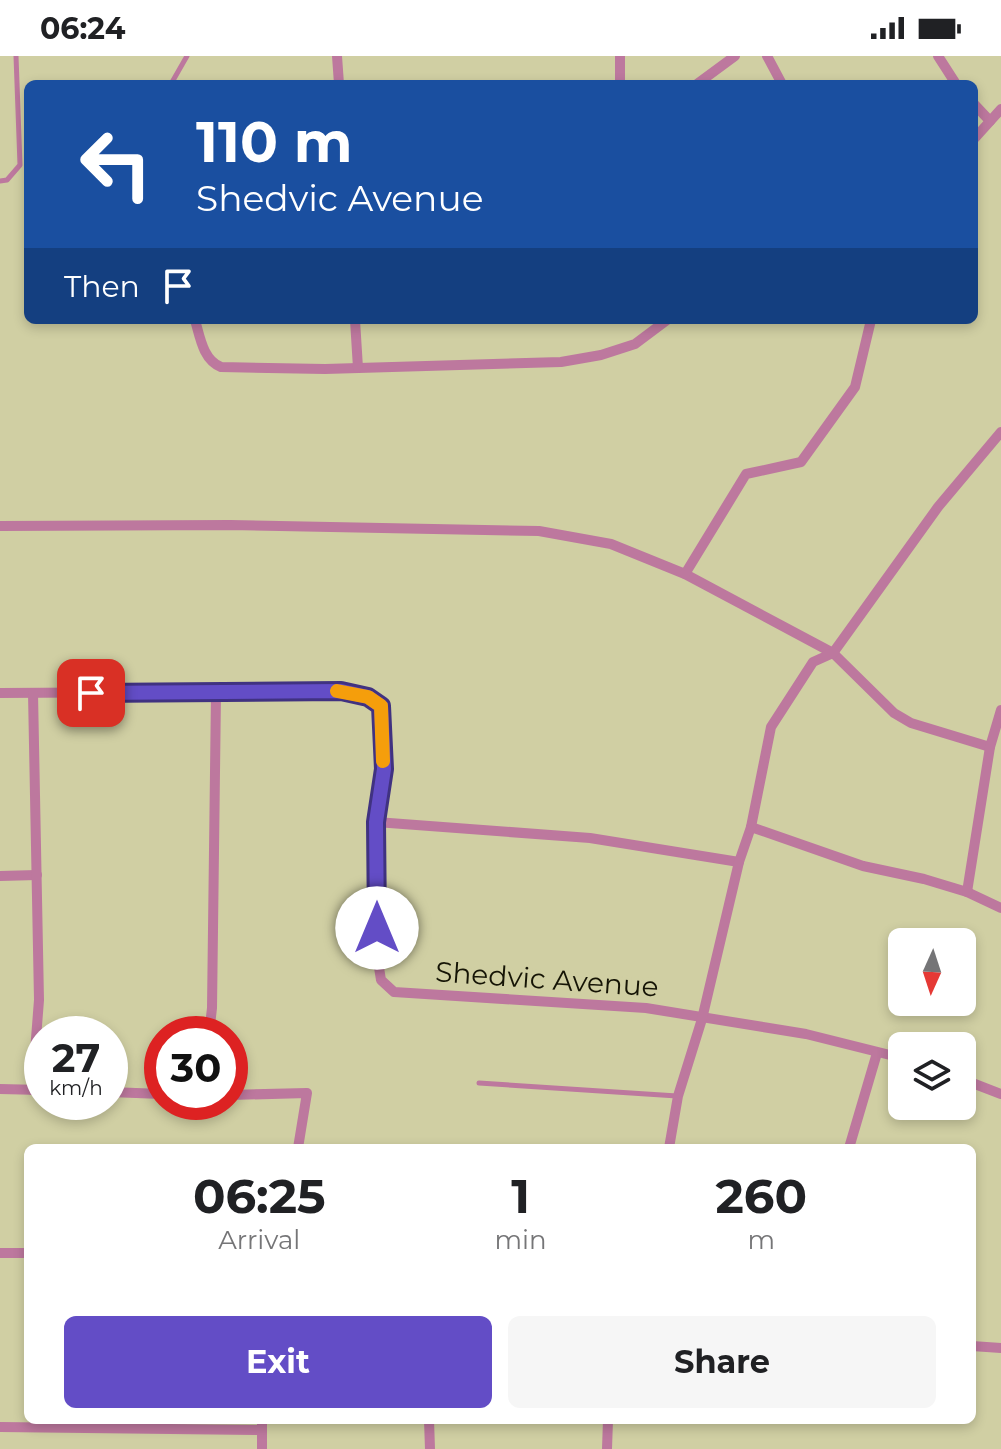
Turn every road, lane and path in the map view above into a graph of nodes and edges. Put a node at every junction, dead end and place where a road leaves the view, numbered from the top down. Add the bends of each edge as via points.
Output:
1 (16, 56) edge
2 (187, 56) edge
3 (337, 56) edge
4 (620, 56) edge
5 (735, 56) edge
6 (767, 56) edge
7 (938, 56) edge
8 (173, 80) edge
9 (339, 80) edge
10 (620, 80) edge
11 (702, 80) edge
12 (780, 80) edge
13 (953, 80) edge
14 (978, 108) edge
15 (1001, 109) edge
16 (990, 121) junction
17 (978, 134) edge
18 (0, 181) edge
19 (196, 324) edge
20 (355, 324) edge
21 (662, 324) edge
22 (870, 324) edge
23 (358, 368) junction
24 (1001, 432) edge
25 (0, 526) edge
26 (685, 574) junction
27 (833, 653) junction
28 (0, 693) edge
29 (33, 693) junction
30 (216, 693) junction
31 (1001, 710) edge
32 (990, 747) junction
33 (376, 822) junction
34 (751, 827) junction
35 (739, 862) junction
36 (37, 875) junction
37 (0, 876) edge
38 (967, 892) junction
39 (1001, 908) edge
40 (39, 1016) edge
41 (211, 1016) edge
42 (702, 1019) junction
43 (877, 1053) junction
44 (888, 1055) edge
45 (479, 1083) dead end
46 (976, 1084) edge
47 (0, 1089) edge
48 (24, 1090) edge
49 (1001, 1094) edge
50 (248, 1095) edge
51 (678, 1096) junction
52 (299, 1144) edge
53 (670, 1144) edge
54 (850, 1144) edge
55 (0, 1253) edge
56 (24, 1253) edge
57 (976, 1346) edge
58 (1001, 1348) edge
59 (429, 1424) edge
60 (608, 1424) edge
61 (262, 1425) edge
62 (0, 1427) edge
63 (262, 1449) edge
64 (430, 1449) edge
65 (607, 1449) edge

1 - 18 lane via 20,165
2 - 8 lane
3 - 9 street
4 - 10 street
5 - 11 street
6 - 12 street
7 - 13 street
14 - 16 street
15 - 16 street
16 - 17 street
19 - 23 street via 204,351 221,367
20 - 23 street
21 - 23 street via 635,344 561,362
22 - 26 street via 855,387 801,462 746,474
24 - 27 street via 938,507
25 - 26 street via 539,531 611,544
26 - 27 street
27 - 32 street via 894,713
27 - 34 street via 813,662 771,727
28 - 29 street, Shedvic Avenue
29 - 30 street, Shedvic Avenue
29 - 36 street
30 - 33 street, Shedvic Avenue via 341,691 381,706 384,769
30 - 41 street
31 - 32 street
32 - 38 street
33 - 35 street via 590,838
33 - 42 street, Shedvic Avenue via 377,955 381,980 394,992 646,1008
34 - 35 street
34 - 38 street via 863,866
35 - 42 street
36 - 37 street
36 - 40 street
38 - 39 street
42 - 43 street, Shedvic Avenue via 806,1034
42 - 51 street
43 - 44 street, Shedvic Avenue
43 - 54 street
45 - 51 lane
46 - 49 street
47 - 48 street
50 - 52 street via 307,1093
51 - 53 street
55 - 56 street
57 - 58 street
59 - 64 street
60 - 65 street
61 - 62 street
61 - 63 street

